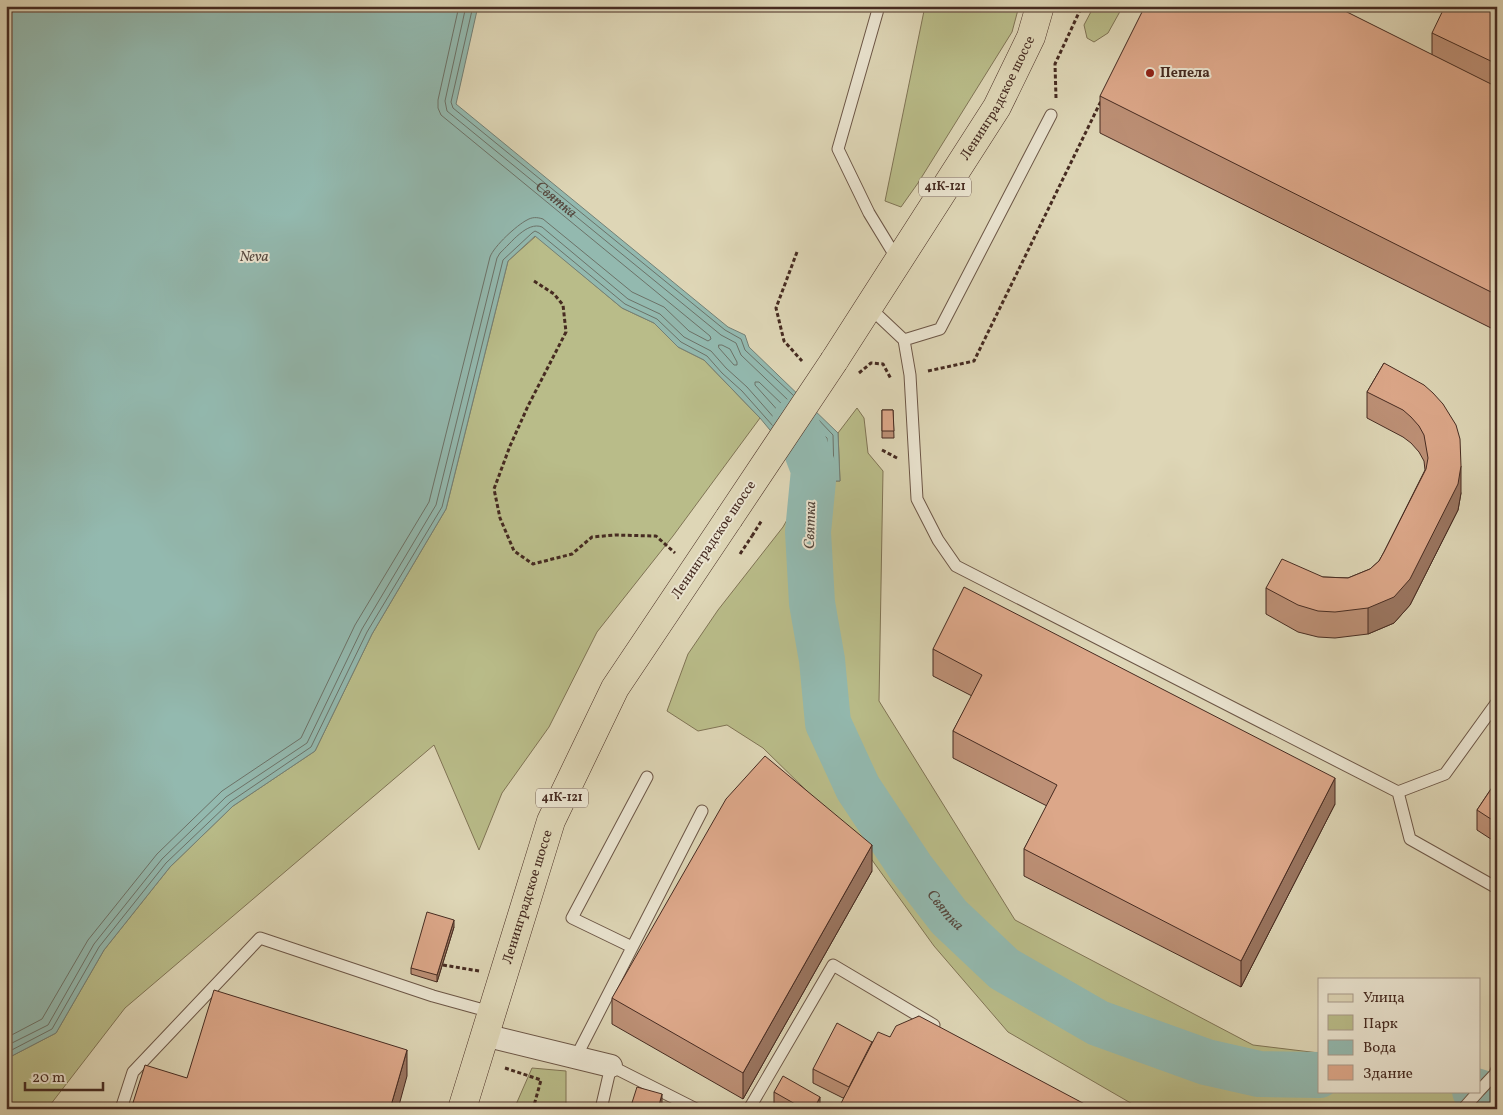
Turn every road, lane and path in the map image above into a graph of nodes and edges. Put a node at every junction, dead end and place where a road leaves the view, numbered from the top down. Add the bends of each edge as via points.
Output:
1 (879, 6) edge
2 (1040, 6) edge
3 (1082, 6) edge
4 (1104, 95) edge
5 (1051, 115) joint
6 (797, 252) dead end
7 (898, 261) junction
8 (534, 281) dead end
9 (869, 307) junction
10 (904, 340) junction
11 (800, 360) dead end
12 (857, 375) dead end
13 (910, 375) junction
14 (752, 536) dead end
15 (736, 560) dead end
16 (695, 568) junction
17 (1497, 702) edge
18 (646, 777) dead end
19 (1398, 792) junction
20 (702, 811) dead end
21 (1497, 888) edge
22 (632, 947) junction
23 (443, 965) edge
24 (484, 972) dead end
25 (487, 1023) junction
26 (944, 1030) edge
27 (576, 1057) junction
28 (611, 1066) junction
29 (505, 1068) dead end
30 (1497, 1070) edge
31 (1480, 1090) edge
32 (1478, 1092) edge
33 (691, 1108) edge
34 (121, 1109) edge
35 (462, 1109) edge
36 (533, 1109) edge
37 (601, 1109) edge
38 (750, 1109) edge
39 (1463, 1109) edge

1 - 7 lane via 838,149 869,213
2 - 7 main road, Ленинградское шоссе / 41К-121 via 1031,37 997,107
3 - 5 path via 1055,64 1056,98
4 - 13 path via 974,361
5 - 10 lane via 940,329
6 - 11 path via 776,308 784,341
7 - 9 main road, Ленинградское шоссе / 41К-121
8 - 16 path via 554,294 563,305 566,332 528,406 494,489 500,518 514,551 533,564 572,554 592,537 656,536
9 - 10 lane
9 - 16 main road, Ленинградское шоссе / 41К-121, bridge
10 - 13 lane
12 - 13 path via 871,363 883,364 892,380
13 - 19 lane via 917,499 956,566
14 - 15 path
16 - 25 main road, Ленинградское шоссе / 41К-121 via 615,688 552,821
17 - 19 lane via 1445,774
18 - 22 lane via 572,918
19 - 21 lane via 1410,840
20 - 22 lane
22 - 27 lane
23 - 24 path
25 - 27 street
25 - 34 lane via 433,996 260,938 133,1072
25 - 35 main road, Ленинградское шоссе / 41К-121
26 - 38 lane via 833,965
27 - 28 street
28 - 33 lane
28 - 37 lane
29 - 36 path via 542,1080
30 - 31 lane
32 - 39 lane

